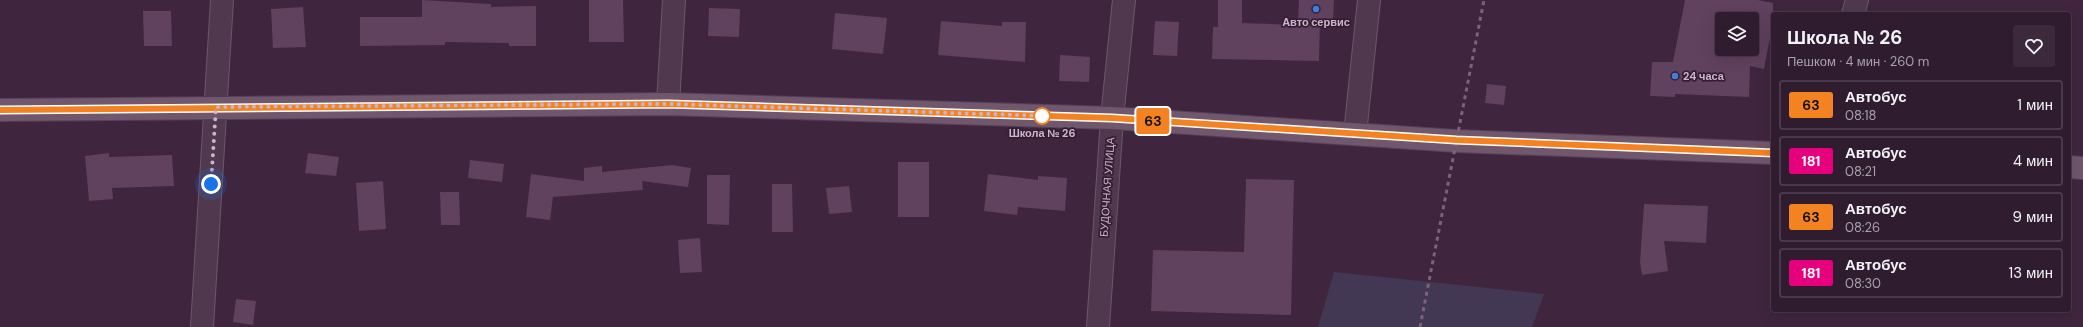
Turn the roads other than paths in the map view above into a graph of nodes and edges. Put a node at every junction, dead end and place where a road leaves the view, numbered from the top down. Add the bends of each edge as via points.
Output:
1 (222, 0) edge
2 (674, 0) edge
3 (1124, 0) edge
4 (1369, 0) edge
5 (1857, 0) edge
6 (1854, 12) edge
7 (668, 104) junction
8 (216, 107) junction
9 (0, 110) edge
10 (1112, 118) junction
11 (1355, 134) junction
12 (1771, 153) edge
13 (2071, 167) edge
14 (2083, 168) edge
15 (202, 327) edge
16 (1098, 327) edge

1 - 8 street
2 - 7 street
3 - 10 street, БУДОЧНАЯ УЛИЦА
4 - 11 street
5 - 6 street
7 - 8 main road
7 - 10 main road
8 - 9 main road
8 - 15 street
10 - 11 main road
10 - 16 street, БУДОЧНАЯ УЛИЦА
11 - 12 main road via 1464,141
13 - 14 main road

